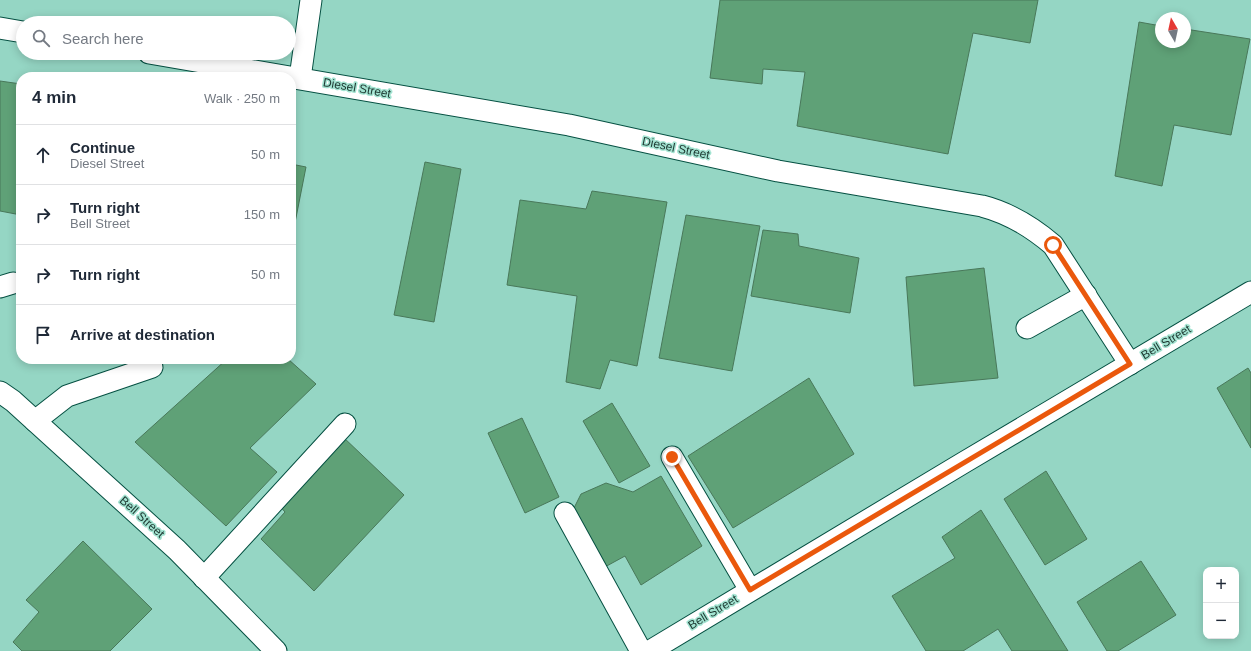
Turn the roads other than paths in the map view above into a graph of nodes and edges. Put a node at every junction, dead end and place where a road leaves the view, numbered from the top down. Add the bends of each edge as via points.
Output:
1 (311, 0) edge
2 (0, 28) edge
3 (16, 31) edge
4 (192, 60) edge
5 (264, 72) edge
6 (296, 77) edge
7 (300, 78) junction
8 (1251, 292) edge
9 (1086, 296) junction
10 (1027, 328) dead end
11 (1130, 364) junction
12 (152, 367) dead end
13 (0, 392) edge
14 (35, 421) junction
15 (345, 424) dead end
16 (672, 457) dead end
17 (565, 513) dead end
18 (204, 578) junction
19 (750, 590) junction
20 (276, 651) edge
21 (641, 651) edge
22 (650, 651) edge

1 - 7 lane
2 - 3 lane
4 - 5 lane, Diesel Street
6 - 7 lane, Diesel Street
7 - 9 lane, Diesel Street via 569,125 778,171 997,210 1043,236 1053,245
8 - 11 lane, Bell Street
9 - 10 lane
9 - 11 lane, Diesel Street
11 - 19 lane, Bell Street
12 - 14 lane via 67,396
13 - 14 lane, Bell Street
14 - 18 lane, Bell Street via 177,550
15 - 18 lane
16 - 19 lane
17 - 21 lane
18 - 20 lane, Bell Street
19 - 22 lane, Bell Street

